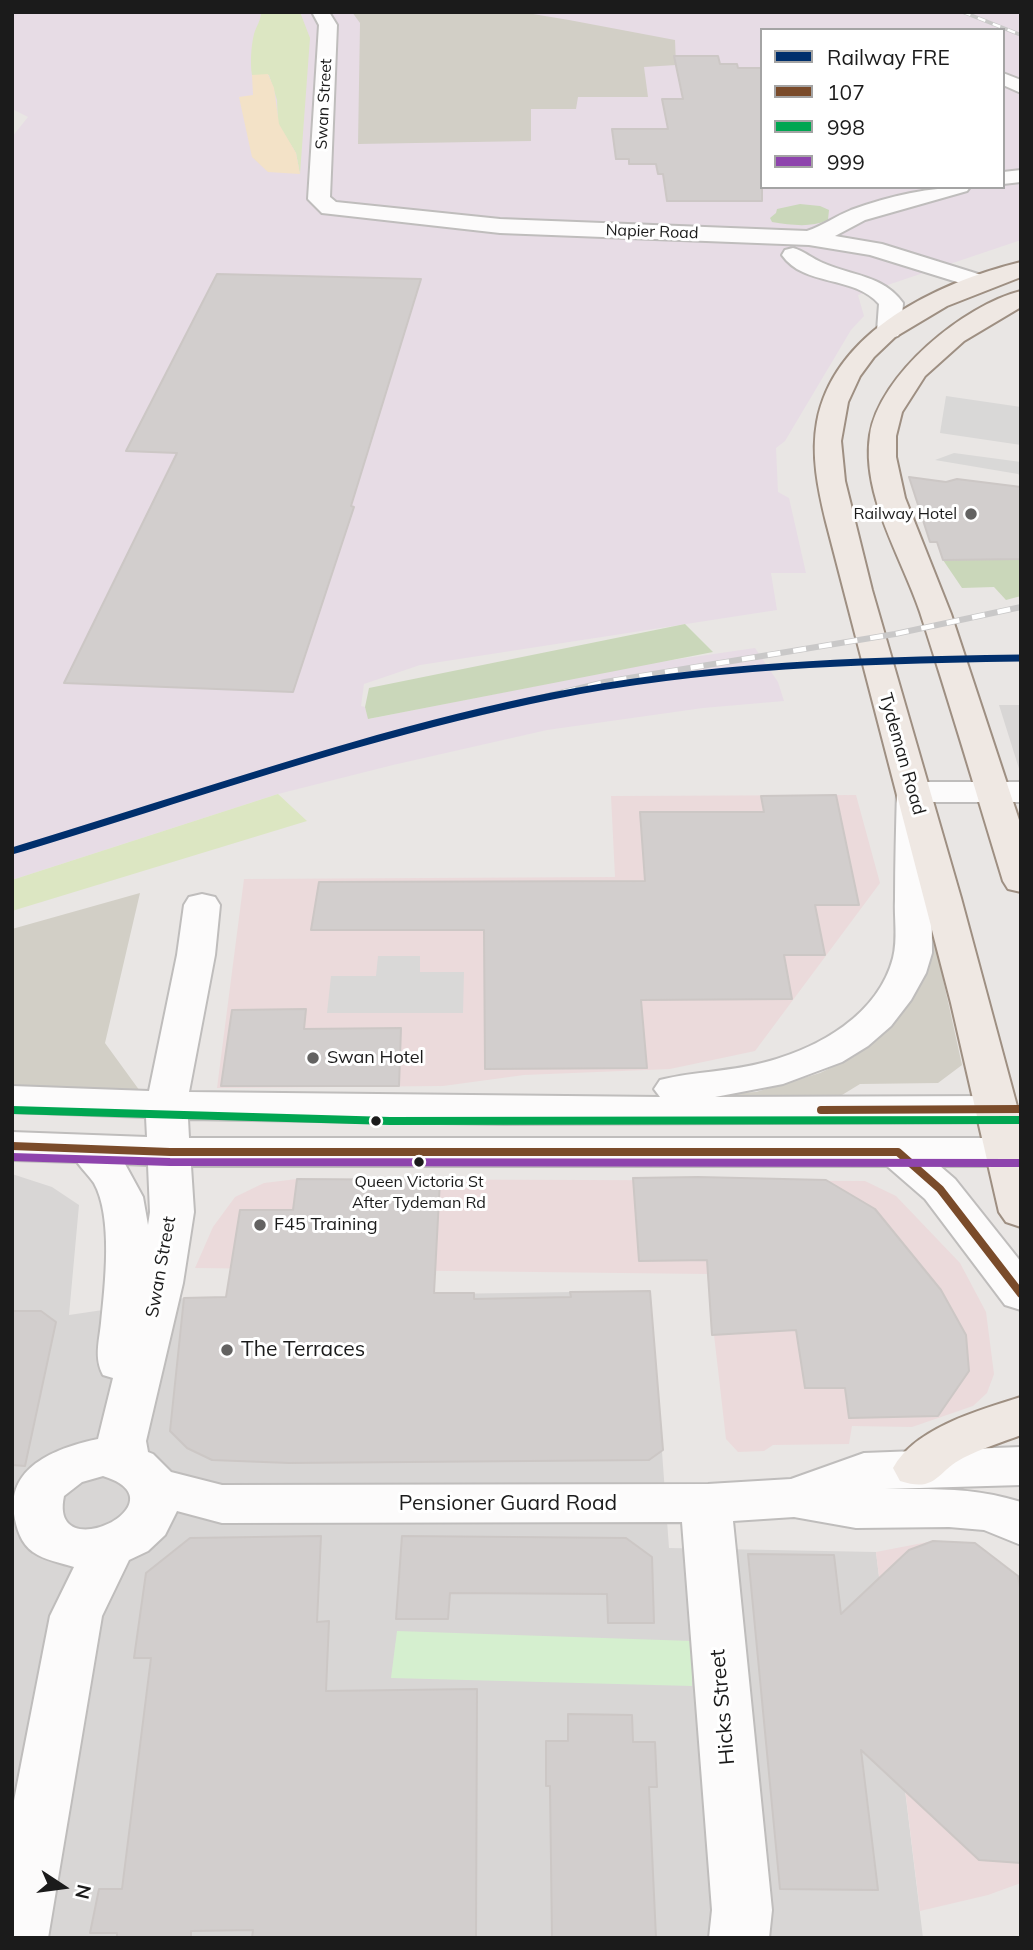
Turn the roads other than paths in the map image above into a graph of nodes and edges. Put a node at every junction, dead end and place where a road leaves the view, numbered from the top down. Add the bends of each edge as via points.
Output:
1 (320, 12) edge
2 (1005, 79) edge
3 (1021, 87) edge
4 (953, 189) edge
5 (319, 199) joint
6 (898, 204) junction
7 (498, 232) junction
8 (415, 238) dead end
9 (809, 238) junction
10 (874, 249) junction
11 (793, 255) junction
12 (1021, 269) edge
13 (983, 283) junction
14 (951, 295) junction
15 (1021, 298) edge
16 (889, 331) junction
17 (903, 387) junction
18 (914, 792) junction
19 (1006, 792) edge
20 (1021, 881) edge
21 (202, 905) dead end
22 (12, 1099) edge
23 (166, 1107) junction
24 (1009, 1109) edge
25 (592, 1111) junction
26 (12, 1146) edge
27 (90, 1150) junction
28 (170, 1152) junction
29 (898, 1153) junction
30 (1014, 1153) edge
31 (1021, 1212) edge
32 (1021, 1294) edge
33 (1021, 1415) edge
34 (1021, 1466) edge
35 (918, 1468) junction
36 (794, 1498) junction
37 (708, 1503) junction
38 (79, 1504) edge
39 (1021, 1525) edge
40 (750, 1929) edge
41 (19, 1938) edge

1 - 5 street, Swan Street via 328,25
2 - 3 street
4 - 6 street
5 - 7 street, Napier Road via 331,208
6 - 9 street via 857,215
6 - 10 street via 876,219 866,233
7 - 8 street
7 - 9 street, Napier Road
7 - 11 street, Napier Road
9 - 10 street, Napier Road
10 - 13 street, Napier Road
11 - 14 street, Napier Road via 851,264
11 - 16 street, Napier Road via 813,268 869,285 887,296 891,303
12 - 13 main road, Tydeman Road
13 - 14 main road, Tydeman Road
14 - 16 main road, Tydeman Road
14 - 17 main road via 963,305 906,355
15 - 17 main road via 940,347
16 - 18 main road, Tydeman Road via 844,382 829,419 828,456 864,622
17 - 19 main road via 883,435 892,499
18 - 19 street
18 - 24 main road, Tydeman Road
18 - 25 street via 913,955 889,1003 864,1030 789,1070 653,1092
19 - 20 main road
21 - 23 street, Swan Street
22 - 23 street
23 - 25 street
23 - 28 street, Swan Street
24 - 25 street
24 - 30 main road, Tydeman Road
26 - 27 street
27 - 28 street
27 - 38 street, Swan Street via 113,1179 124,1209 126,1313 112,1407
28 - 29 street
28 - 38 street, Swan Street via 172,1212 122,1441
29 - 30 street
29 - 32 street via 940,1189
30 - 31 main road, Tydeman Road
33 - 35 main road via 944,1446
34 - 35 street, Pensioner Guard Road
35 - 36 street, Pensioner Guard Road via 864,1472
36 - 37 street, Pensioner Guard Road
36 - 39 street, Pensioner Guard Road via 856,1509 984,1511
37 - 38 street, Pensioner Guard Road
37 - 40 street, Hicks Street via 720,1689
38 - 41 street, Swan Street via 76,1616

